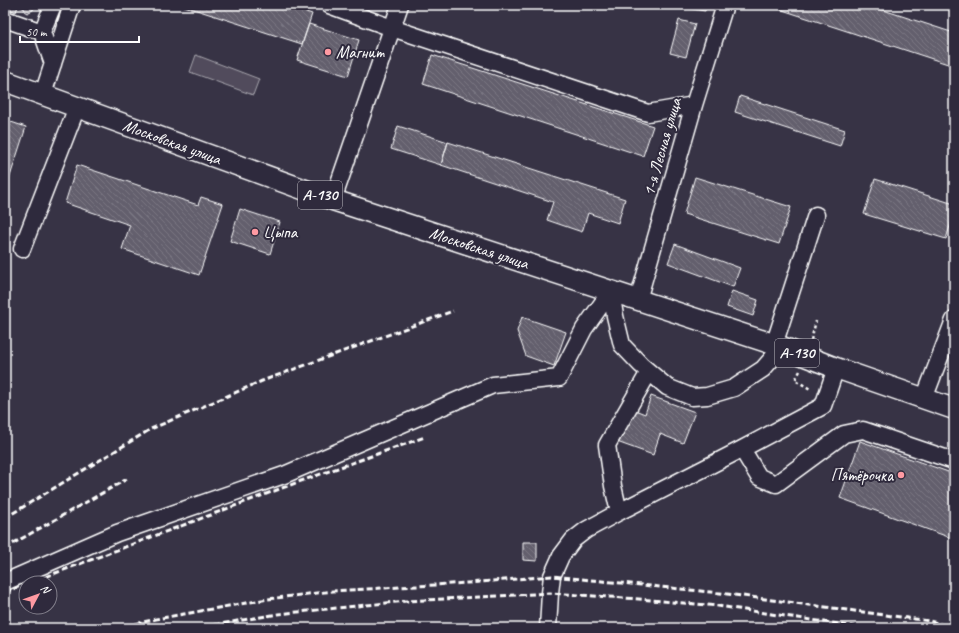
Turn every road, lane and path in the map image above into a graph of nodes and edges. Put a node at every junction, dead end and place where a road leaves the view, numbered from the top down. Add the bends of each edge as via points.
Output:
1 (53, 5) edge
2 (72, 5) edge
3 (329, 5) edge
4 (400, 5) edge
5 (725, 5) edge
6 (5, 19) edge
7 (392, 28) junction
8 (42, 32) junction
9 (53, 64) junction
10 (5, 81) edge
11 (43, 94) junction
12 (694, 105) junction
13 (77, 107) junction
14 (333, 200) junction
15 (816, 215) dead end
16 (22, 249) dead end
17 (611, 291) junction
18 (638, 300) junction
19 (954, 320) edge
20 (778, 346) junction
21 (836, 368) junction
22 (649, 372) junction
23 (924, 399) junction
24 (954, 409) edge
25 (742, 449) junction
26 (954, 460) edge
27 (619, 512) junction
28 (5, 582) edge
29 (548, 628) edge

1 - 8 street
2 - 9 street
3 - 7 street
4 - 7 street
5 - 12 street, 1-я Лесная улица
6 - 8 street
7 - 12 street via 648,113
7 - 14 street
8 - 9 street
9 - 11 street
10 - 11 main road, Московская улица / А-130
11 - 13 main road, Московская улица / А-130
12 - 18 street, 1-я Лесная улица
13 - 14 main road, Московская улица / А-130
13 - 16 street
14 - 17 main road, Московская улица / А-130
15 - 20 street
17 - 18 main road, Московская улица / А-130
17 - 22 street via 622,344
17 - 28 street via 584,329 559,378 493,385 284,475 117,533
18 - 20 main road, Московская улица / А-130
19 - 23 street
20 - 21 main road, Московская улица / А-130
20 - 22 street via 763,369 734,388 707,396 692,397 667,387
21 - 23 main road, Московская улица / А-130
21 - 25 street via 823,406
22 - 27 street via 607,445
23 - 24 main road, Московская улица / А-130
25 - 26 street via 759,477 776,484 844,434 863,430
25 - 27 street
27 - 29 street via 586,530 573,540 561,556 552,576

